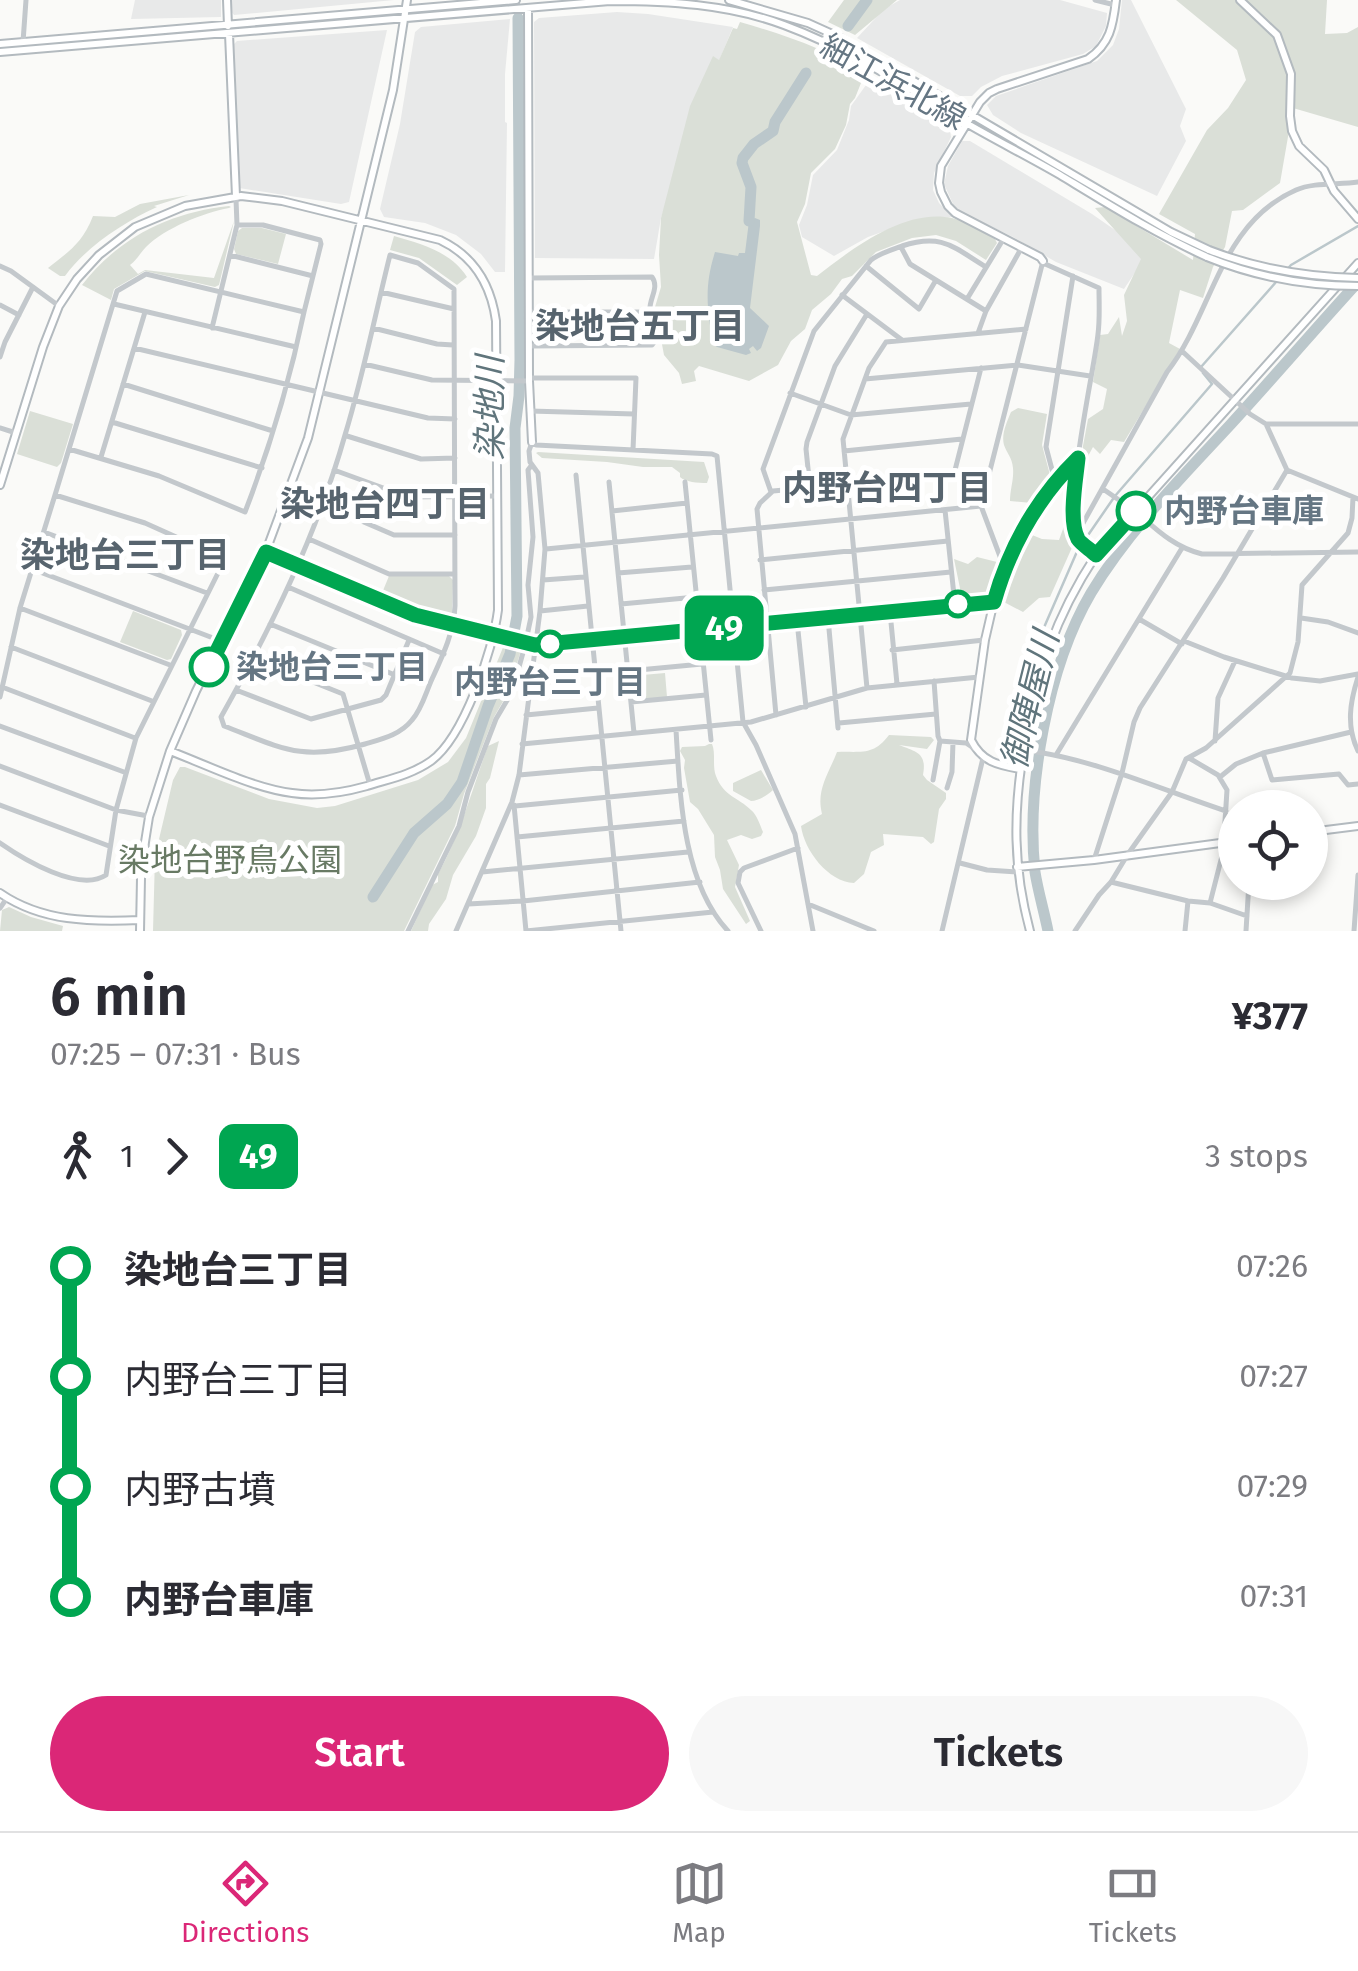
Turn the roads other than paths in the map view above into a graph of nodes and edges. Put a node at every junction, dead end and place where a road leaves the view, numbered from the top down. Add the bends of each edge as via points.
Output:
1 (26, 0) edge
2 (226, 0) edge
3 (407, 0) edge
4 (730, 0) edge
5 (1095, 0) edge
6 (1240, 0) edge
7 (1116, 3) edge
8 (518, 5) edge
9 (405, 14) junction
10 (229, 30) junction
11 (23, 43) junction
12 (0, 44) edge
13 (0, 52) edge
14 (972, 114) junction
15 (966, 123) junction
16 (1358, 182) edge
17 (1331, 184) junction
18 (236, 198) junction
19 (1358, 219) edge
20 (362, 220) junction
21 (237, 225) junction
22 (1004, 238) junction
23 (900, 246) junction
24 (1022, 247) junction
25 (1208, 253) junction
26 (230, 255) junction
27 (1043, 262) junction
28 (1358, 263) edge
29 (0, 266) edge
30 (866, 266) junction
31 (986, 267) junction
32 (313, 276) junction
33 (1073, 276) junction
34 (530, 278) junction
35 (936, 280) junction
36 (1358, 282) edge
37 (33, 288) junction
38 (221, 292) junction
39 (381, 292) junction
40 (842, 295) junction
41 (966, 300) junction
42 (114, 304) junction
43 (0, 306) edge
44 (59, 306) junction
45 (454, 309) junction
46 (986, 311) junction
47 (145, 312) junction
48 (304, 312) junction
49 (530, 312) junction
50 (650, 312) junction
51 (19, 314) junction
52 (867, 314) junction
53 (212, 328) junction
54 (372, 328) junction
55 (1026, 329) junction
56 (892, 333) junction
57 (978, 333) junction
58 (902, 340) junction
59 (886, 342) junction
60 (453, 345) junction
61 (530, 346) junction
62 (134, 348) junction
63 (297, 348) junction
64 (1183, 352) junction
65 (0, 357) edge
66 (364, 364) junction
67 (1018, 365) junction
68 (980, 368) junction
69 (1058, 371) junction
70 (1092, 376) junction
71 (865, 379) junction
72 (455, 380) junction
73 (496, 380) junction
74 (528, 380) junction
75 (123, 384) junction
76 (288, 385) junction
77 (321, 393) junction
78 (790, 393) junction
79 (1234, 400) junction
80 (354, 401) junction
81 (820, 404) junction
82 (972, 404) junction
83 (530, 412) junction
84 (634, 414) junction
85 (850, 415) junction
86 (455, 418) junction
87 (112, 422) junction
88 (1266, 424) junction
89 (1358, 424) edge
90 (0, 428) edge
91 (273, 431) junction
92 (16, 433) junction
93 (345, 436) junction
94 (962, 439) junction
95 (532, 442) junction
96 (69, 448) junction
97 (632, 450) junction
98 (844, 451) junction
99 (101, 458) junction
100 (455, 458) junction
101 (1078, 458) junction
102 (532, 465) junction
103 (262, 468) junction
104 (334, 470) junction
105 (1287, 470) junction
106 (989, 471) junction
107 (954, 474) junction
108 (576, 475) dead end
109 (1055, 481) junction
110 (609, 482) dead end
111 (685, 482) dead end
112 (0, 485) edge
113 (846, 485) junction
114 (770, 488) junction
115 (810, 488) junction
116 (1102, 489) junction
117 (55, 495) junction
118 (497, 496) junction
119 (455, 497) junction
120 (1356, 498) edge
121 (687, 503) junction
122 (322, 504) junction
123 (981, 506) junction
124 (612, 510) junction
125 (946, 510) junction
126 (1136, 512) junction
127 (850, 520) junction
128 (758, 528) junction
129 (44, 532) junction
130 (725, 532) junction
131 (690, 534) junction
132 (1077, 534) junction
133 (455, 535) junction
134 (309, 538) junction
135 (948, 541) junction
136 (615, 542) junction
137 (583, 545) junction
138 (1182, 548) junction
139 (545, 549) junction
140 (266, 552) junction
141 (853, 552) junction
142 (1332, 552) junction
143 (1358, 552) edge
144 (1235, 554) junction
145 (1096, 555) junction
146 (760, 560) junction
147 (298, 565) junction
148 (692, 567) junction
149 (1004, 567) junction
150 (32, 569) junction
151 (951, 572) junction
152 (618, 573) junction
153 (455, 574) junction
154 (586, 577) junction
155 (542, 580) junction
156 (856, 582) junction
157 (288, 586) junction
158 (764, 590) junction
159 (208, 594) junction
160 (696, 597) junction
161 (994, 602) junction
162 (620, 604) junction
163 (955, 604) junction
164 (588, 606) junction
165 (20, 608) junction
166 (540, 611) junction
167 (890, 612) junction
168 (859, 614) junction
169 (828, 618) junction
170 (1301, 618) junction
171 (1139, 620) junction
172 (797, 621) junction
173 (768, 623) junction
174 (270, 624) junction
175 (453, 626) junction
176 (734, 627) junction
177 (189, 630) junction
178 (699, 630) junction
179 (1358, 633) edge
180 (494, 636) junction
181 (624, 638) junction
182 (409, 640) junction
183 (985, 640) junction
184 (592, 641) junction
185 (222, 642) junction
186 (524, 643) junction
187 (1183, 643) junction
188 (535, 645) junction
189 (11, 647) junction
190 (892, 650) junction
191 (444, 654) junction
192 (254, 658) junction
193 (1235, 661) junction
194 (702, 664) junction
195 (170, 665) junction
196 (628, 671) junction
197 (395, 674) junction
198 (1288, 676) junction
199 (1358, 676) edge
200 (979, 677) junction
201 (934, 681) junction
202 (898, 684) junction
203 (2, 687) edge
204 (867, 688) junction
205 (236, 690) junction
206 (706, 694) junction
207 (0, 697) edge
208 (836, 698) junction
209 (152, 701) junction
210 (630, 702) junction
211 (806, 707) junction
212 (598, 708) junction
213 (348, 710) junction
214 (526, 714) junction
215 (936, 714) junction
216 (776, 716) junction
217 (743, 722) junction
218 (0, 726) edge
219 (709, 726) junction
220 (676, 729) junction
221 (1351, 732) junction
222 (634, 733) junction
223 (602, 736) junction
224 (136, 738) junction
225 (711, 740) dead end
226 (940, 741) junction
227 (1214, 741) junction
228 (953, 742) junction
229 (522, 744) junction
230 (358, 746) junction
231 (1027, 750) junction
232 (170, 751) junction
233 (1358, 751) edge
234 (1263, 753) junction
235 (980, 754) junction
236 (1053, 754) junction
237 (1189, 758) junction
238 (678, 761) junction
239 (0, 766) edge
240 (604, 768) junction
241 (1020, 768) junction
242 (125, 773) junction
243 (1122, 773) junction
244 (518, 775) junction
245 (1220, 777) junction
246 (933, 780) dead end
247 (1358, 784) edge
248 (370, 785) junction
249 (947, 788) dead end
250 (682, 790) junction
251 (1227, 790) edge
252 (1172, 792) junction
253 (608, 797) junction
254 (513, 804) junction
255 (0, 805) edge
256 (1218, 808) edge
257 (116, 810) junction
258 (506, 814) junction
259 (149, 817) junction
260 (685, 821) junction
261 (516, 824) junction
262 (1358, 826) edge
263 (610, 829) junction
264 (1328, 830) edge
265 (517, 837) junction
266 (0, 843) edge
267 (1218, 843) edge
268 (109, 846) junction
269 (798, 848) junction
270 (688, 852) junction
271 (1128, 854) junction
272 (613, 860) junction
273 (1094, 860) junction
274 (960, 863) junction
275 (1019, 868) junction
276 (520, 870) junction
277 (481, 872) junction
278 (1218, 874) edge
279 (1358, 875) edge
280 (700, 882) junction
281 (1112, 882) junction
282 (616, 892) junction
283 (4, 895) edge
284 (1248, 900) edge
285 (523, 901) junction
286 (1188, 902) junction
287 (1210, 903) junction
288 (468, 904) junction
289 (808, 904) junction
290 (0, 908) edge
291 (713, 912) junction
292 (1247, 916) junction
293 (140, 920) junction
294 (620, 922) junction
295 (726, 930) edge
296 (140, 931) edge
297 (408, 931) edge
298 (456, 931) edge
299 (526, 931) edge
300 (621, 931) edge
301 (760, 931) edge
302 (813, 931) edge
303 (874, 931) edge
304 (942, 931) edge
305 (1030, 931) edge
306 (1075, 931) edge
307 (1185, 931) edge
308 (1246, 931) edge
309 (1354, 931) edge

1 - 11 street
2 - 10 street
3 - 9 street
4 - 14 street, 細江浜北線 via 839,37
5 - 7 street
6 - 17 street via 1276,35 1291,74 1292,131
7 - 14 street via 1113,29 1100,51 989,93
8 - 9 street, 細江浜北線
8 - 15 street, 細江浜北線 via 642,1 726,9 838,48
8 - 34 street
9 - 10 street, 細江浜北線
9 - 20 street
10 - 11 street
10 - 13 street
10 - 18 street
11 - 12 street
14 - 15 street
14 - 25 street, 細江浜北線
15 - 22 street via 941,166 941,192 955,213
15 - 25 street, 細江浜北線
16 - 17 street
17 - 19 street
17 - 64 street via 1298,188 1250,225 1224,260
18 - 20 street
18 - 21 street
18 - 44 street via 185,206 135,227 99,256
20 - 73 street via 440,240 475,267 494,311
20 - 77 street
21 - 26 street
21 - 32 street via 318,239
22 - 24 street
22 - 31 street
23 - 30 street
23 - 31 street via 942,241
23 - 35 street via 910,264
24 - 27 street
24 - 46 street
25 - 36 street, 細江浜北線, bridge
26 - 32 street
26 - 38 street
27 - 33 street
27 - 55 street
28 - 79 street
29 - 37 street
30 - 35 street via 920,309
30 - 40 street
31 - 41 street
32 - 48 street
33 - 69 street
33 - 70 street via 1099,288
34 - 49 street
34 - 50 street via 652,277
35 - 41 street
37 - 44 street
37 - 51 street
38 - 42 street via 146,274 117,291
38 - 48 street
38 - 53 street
39 - 45 street
39 - 45 street via 390,255 418,262 454,289
39 - 54 street
40 - 52 street
40 - 78 street via 814,332
41 - 46 street
42 - 47 street
42 - 96 street
43 - 51 street
44 - 92 street
45 - 60 street
46 - 57 street
47 - 53 street
47 - 62 street
48 - 63 street
49 - 50 street
49 - 61 street
50 - 61 street via 652,345
51 - 65 street
52 - 56 street
52 - 81 street
53 - 63 street
54 - 60 street
54 - 66 street
55 - 57 street
55 - 67 street
56 - 58 street
56 - 59 street
57 - 58 street
58 - 59 street
59 - 71 street
60 - 72 street
61 - 74 street
62 - 75 street
62 - 76 street
63 - 76 street
64 - 79 street
64 - 116 street
66 - 72 street
66 - 80 street
67 - 68 street
67 - 69 street
67 - 106 street
68 - 71 street
68 - 82 street
69 - 70 street
69 - 109 street via 1046,448
70 - 101 street
71 - 85 street
72 - 73 street
72 - 86 street
73 - 74 street
73 - 118 street
74 - 83 street
74 - 84 street via 636,378
75 - 87 street
75 - 91 street
76 - 77 street
76 - 91 street
77 - 80 street
77 - 140 street
78 - 81 street
78 - 114 street via 763,469
79 - 88 street
79 - 126 street
80 - 86 street
80 - 93 street
81 - 85 street
81 - 115 street via 806,449
82 - 85 street
82 - 94 street
83 - 84 street
83 - 95 street
84 - 97 street
85 - 98 street
86 - 100 street
87 - 99 street
87 - 103 street
88 - 89 street
88 - 105 street
90 - 92 street
91 - 103 street
92 - 112 street
93 - 100 street via 422,459
93 - 104 street
94 - 98 street
94 - 107 street
95 - 97 street
95 - 102 street
96 - 99 street
96 - 117 street
97 - 130 street via 716,456
98 - 113 street
99 - 103 street via 244,512
100 - 119 street
101 - 109 street
101 - 132 street
102 - 139 street
102 - 186 street via 531,616
104 - 119 street via 408,497
104 - 122 street
105 - 120 street
105 - 144 street
106 - 107 street
106 - 123 street
107 - 113 street
108 - 137 street
109 - 149 street
110 - 124 street
111 - 121 street
113 - 115 street
113 - 127 street
114 - 115 street
114 - 128 street via 758,506
116 - 126 street
116 - 132 street
117 - 129 street
117 - 159 street via 222,556
118 - 119 street
118 - 180 street
119 - 133 street
120 - 142 street via 1348,533
121 - 124 street
121 - 131 street
122 - 133 street via 394,536
122 - 134 street
123 - 125 street
123 - 149 street
124 - 136 street
125 - 127 street
125 - 135 street
126 - 138 street
126 - 145 street
127 - 128 street
127 - 141 street
128 - 130 street
128 - 146 street
129 - 150 street
129 - 159 street
130 - 131 street
130 - 176 street
131 - 136 street
131 - 148 street
132 - 145 street
133 - 153 street
134 - 147 street
134 - 153 street via 389,574
135 - 141 street
135 - 151 street
136 - 137 street
136 - 152 street
137 - 139 street
137 - 154 street
138 - 144 street
138 - 171 street
139 - 155 street
140 - 147 street
140 - 185 street
141 - 146 street
141 - 156 street
142 - 143 street
142 - 144 street
142 - 170 street via 1302,585
144 - 187 street
145 - 231 street via 1048,644
146 - 158 street
147 - 157 street
147 - 175 street
148 - 152 street
148 - 160 street
149 - 161 street
150 - 165 street
150 - 177 street
151 - 156 street
151 - 163 street
152 - 162 street
153 - 175 street
154 - 155 street
154 - 164 street
155 - 166 street
156 - 158 street
156 - 168 street
157 - 174 street
157 - 182 street
158 - 173 street
159 - 177 street
160 - 162 street
160 - 178 street
161 - 163 street
161 - 183 street
162 - 181 street
163 - 167 street
164 - 166 street
164 - 184 street
165 - 189 street
165 - 195 street
166 - 188 street
167 - 168 street
167 - 190 street
168 - 169 street
168 - 204 street
169 - 172 street
169 - 208 street
170 - 179 street
170 - 198 street
171 - 187 street
171 - 236 street
172 - 173 street
172 - 211 street
173 - 176 street
173 - 216 street
174 - 192 street
174 - 197 street
175 - 180 street
175 - 191 street
176 - 178 street
176 - 217 street
177 - 185 street
177 - 195 street
178 - 181 street
178 - 194 street
180 - 186 street
180 - 248 street via 447,745 416,770
181 - 184 street
181 - 196 street
182 - 191 street
182 - 197 street
183 - 190 street
183 - 200 street
184 - 188 street
184 - 212 street
185 - 232 street
186 - 188 street
186 - 297 street via 512,692 494,722 459,826
187 - 193 street
187 - 243 street via 1134,722
188 - 214 street
189 - 203 street
189 - 209 street
190 - 202 street
191 - 230 street via 411,722
192 - 205 street
192 - 213 street via 341,692
193 - 198 street
193 - 227 street via 1218,698
194 - 196 street
194 - 206 street
195 - 209 street
196 - 210 street
197 - 213 street via 385,698
198 - 199 street
198 - 227 street
199 - 221 street
200 - 201 street
200 - 235 street via 971,737
201 - 202 street
201 - 215 street
202 - 204 street
203 - 207 street
203 - 224 street
204 - 208 street
205 - 213 street via 309,719
205 - 230 street via 221,717 224,726 300,752
206 - 210 street
206 - 219 street
208 - 211 street
208 - 215 street via 838,726
209 - 224 street
210 - 222 street
211 - 216 street
212 - 214 street
212 - 223 street
213 - 230 street
214 - 229 street
215 - 226 street
216 - 217 street
217 - 219 street
217 - 269 street
218 - 242 street
219 - 220 street
219 - 225 street
220 - 222 street
220 - 238 street
221 - 233 street
221 - 234 street
222 - 223 street
223 - 229 street
223 - 240 street
224 - 242 street
226 - 228 street
226 - 246 street
227 - 237 street
228 - 235 street
228 - 249 street
229 - 244 street
230 - 248 street
231 - 236 street
231 - 241 street
232 - 248 street via 290,793 335,794
232 - 259 street
234 - 245 street
234 - 247 street via 1272,780 1339,774
235 - 241 street
235 - 274 street
236 - 243 street
237 - 245 street
237 - 252 street
238 - 240 street
238 - 250 street
239 - 257 street
240 - 244 street
240 - 253 street
241 - 275 street
242 - 257 street
243 - 252 street
243 - 273 street
244 - 254 street
245 - 251 street
250 - 253 street
250 - 260 street
252 - 256 street
252 - 271 street
253 - 254 street
253 - 263 street
254 - 258 street
254 - 261 street
255 - 268 street
257 - 259 street
257 - 268 street
258 - 261 street
258 - 277 street
259 - 293 street
260 - 263 street
260 - 270 street
261 - 265 street
262 - 264 street
263 - 265 street
263 - 272 street
265 - 276 street
266 - 268 street via 48,871 98,880 106,875
267 - 271 street
269 - 289 street
269 - 301 street via 740,872 738,883
270 - 272 street
270 - 280 street
271 - 273 street
271 - 281 street
272 - 276 street
272 - 282 street
273 - 275 street
274 - 275 street
274 - 304 street
275 - 305 street
276 - 277 street
276 - 285 street
277 - 288 street
278 - 287 street
279 - 309 street
280 - 282 street
280 - 291 street
281 - 286 street
281 - 306 street
282 - 285 street
282 - 294 street
283 - 290 street
283 - 293 street via 74,920
284 - 292 street
285 - 288 street
285 - 299 street
286 - 287 street
286 - 307 street
287 - 292 street
288 - 298 street
289 - 302 street
289 - 303 street
291 - 294 street
291 - 295 street
292 - 308 street
293 - 296 street
294 - 299 street
294 - 300 street

